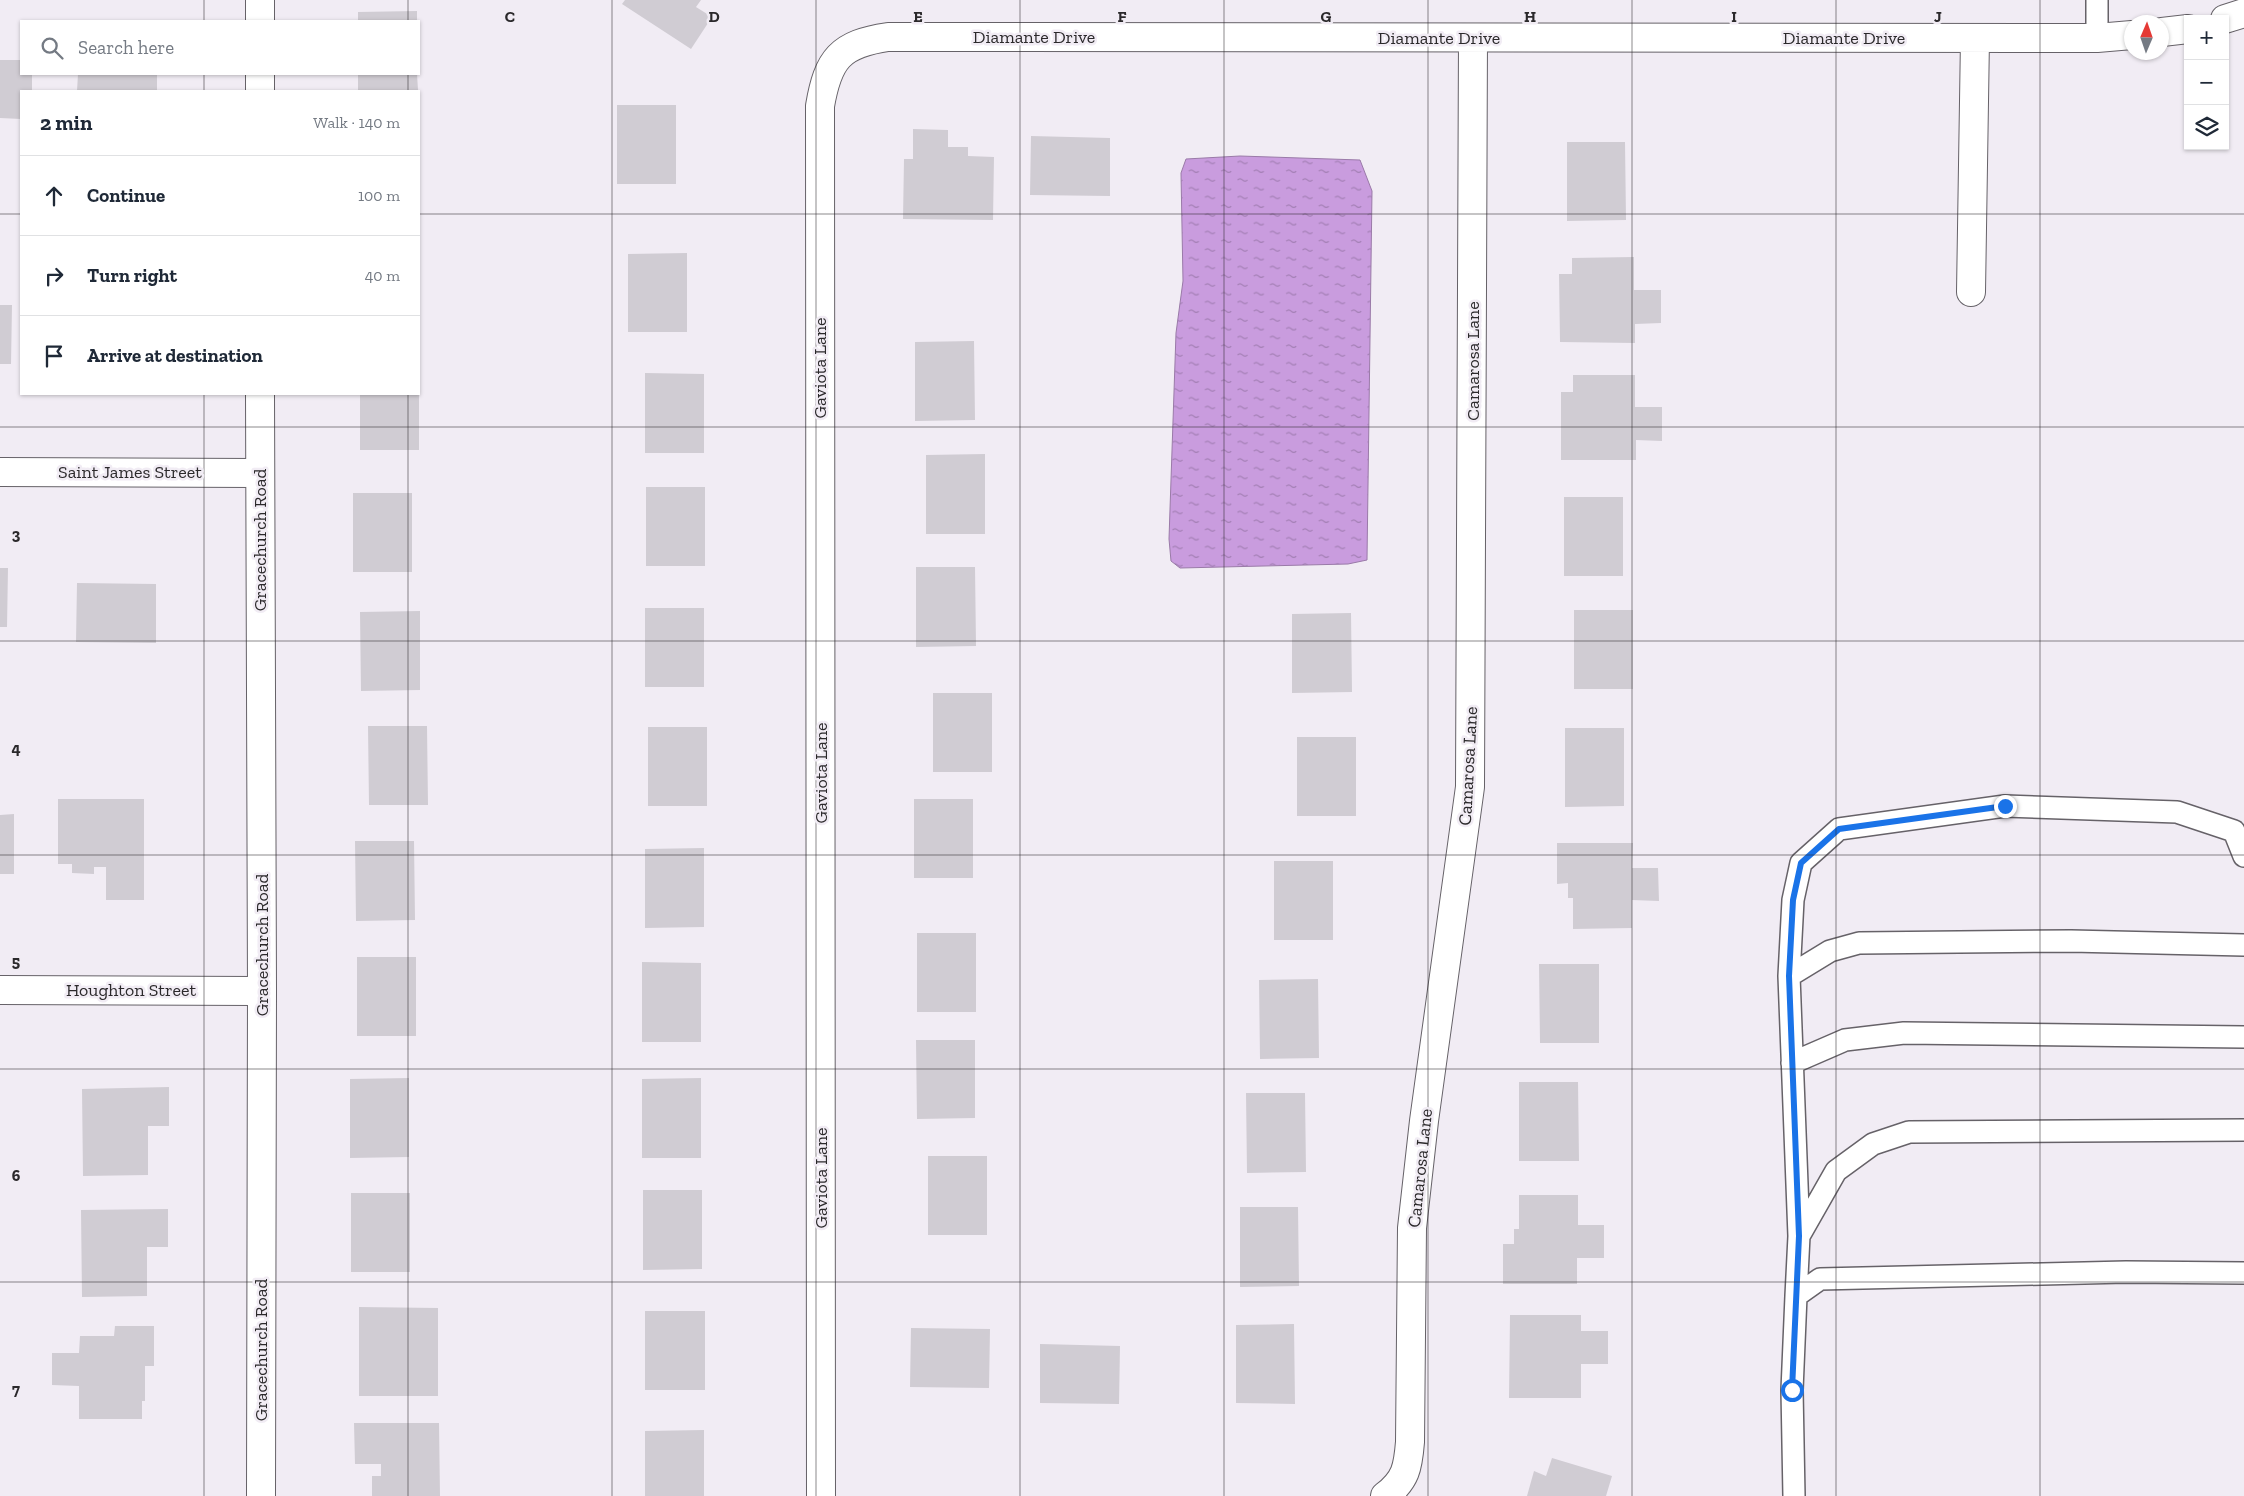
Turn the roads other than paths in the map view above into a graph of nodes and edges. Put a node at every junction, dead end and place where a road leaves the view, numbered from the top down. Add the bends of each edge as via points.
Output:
1 (260, 0) edge
2 (2097, 0) edge
3 (2244, 14) edge
4 (2229, 19) edge
5 (260, 20) edge
6 (2184, 29) edge
7 (2169, 31) edge
8 (2124, 36) edge
9 (1473, 38) junction
10 (1975, 38) junction
11 (2097, 38) junction
12 (840, 55) joint
13 (260, 75) edge
14 (260, 90) edge
15 (1972, 292) dead end
16 (260, 395) edge
17 (0, 472) edge
18 (260, 472) junction
19 (2244, 856) edge
20 (2244, 945) edge
21 (1789, 976) junction
22 (0, 990) edge
23 (262, 991) junction
24 (2244, 1037) edge
25 (1792, 1063) junction
26 (2244, 1130) edge
27 (1799, 1236) junction
28 (2244, 1273) edge
29 (1796, 1296) junction
30 (1391, 1492) edge
31 (261, 1496) edge
32 (821, 1496) edge
33 (1794, 1496) edge

1 - 5 street
2 - 11 lane
3 - 4 street
6 - 7 street
8 - 11 street, Diamante Drive
9 - 10 street, Diamante Drive
9 - 12 street, Diamante Drive via 888,37 862,41
9 - 30 street, Camarosa Lane via 1470,787 1416,1183 1412,1228 1408,1467
10 - 11 street, Diamante Drive
10 - 15 street
12 - 32 street, Gaviota Lane via 825,77 820,106
13 - 14 street
16 - 18 street, Gracechurch Road
17 - 18 street, Saint James Street
18 - 23 street, Gracechurch Road
19 - 21 lane via 2234,831 2177,812 2005,806 1839,829 1801,863 1793,900
20 - 21 lane via 2071,941 1859,943 1830,951
21 - 25 lane
22 - 23 street, Houghton Street
23 - 31 street, Gracechurch Road
24 - 25 lane via 1904,1033 1845,1040
25 - 27 lane
26 - 27 lane via 1909,1132 1873,1144 1836,1170
27 - 29 lane
28 - 29 lane via 1820,1280
29 - 33 lane via 1792,1390

